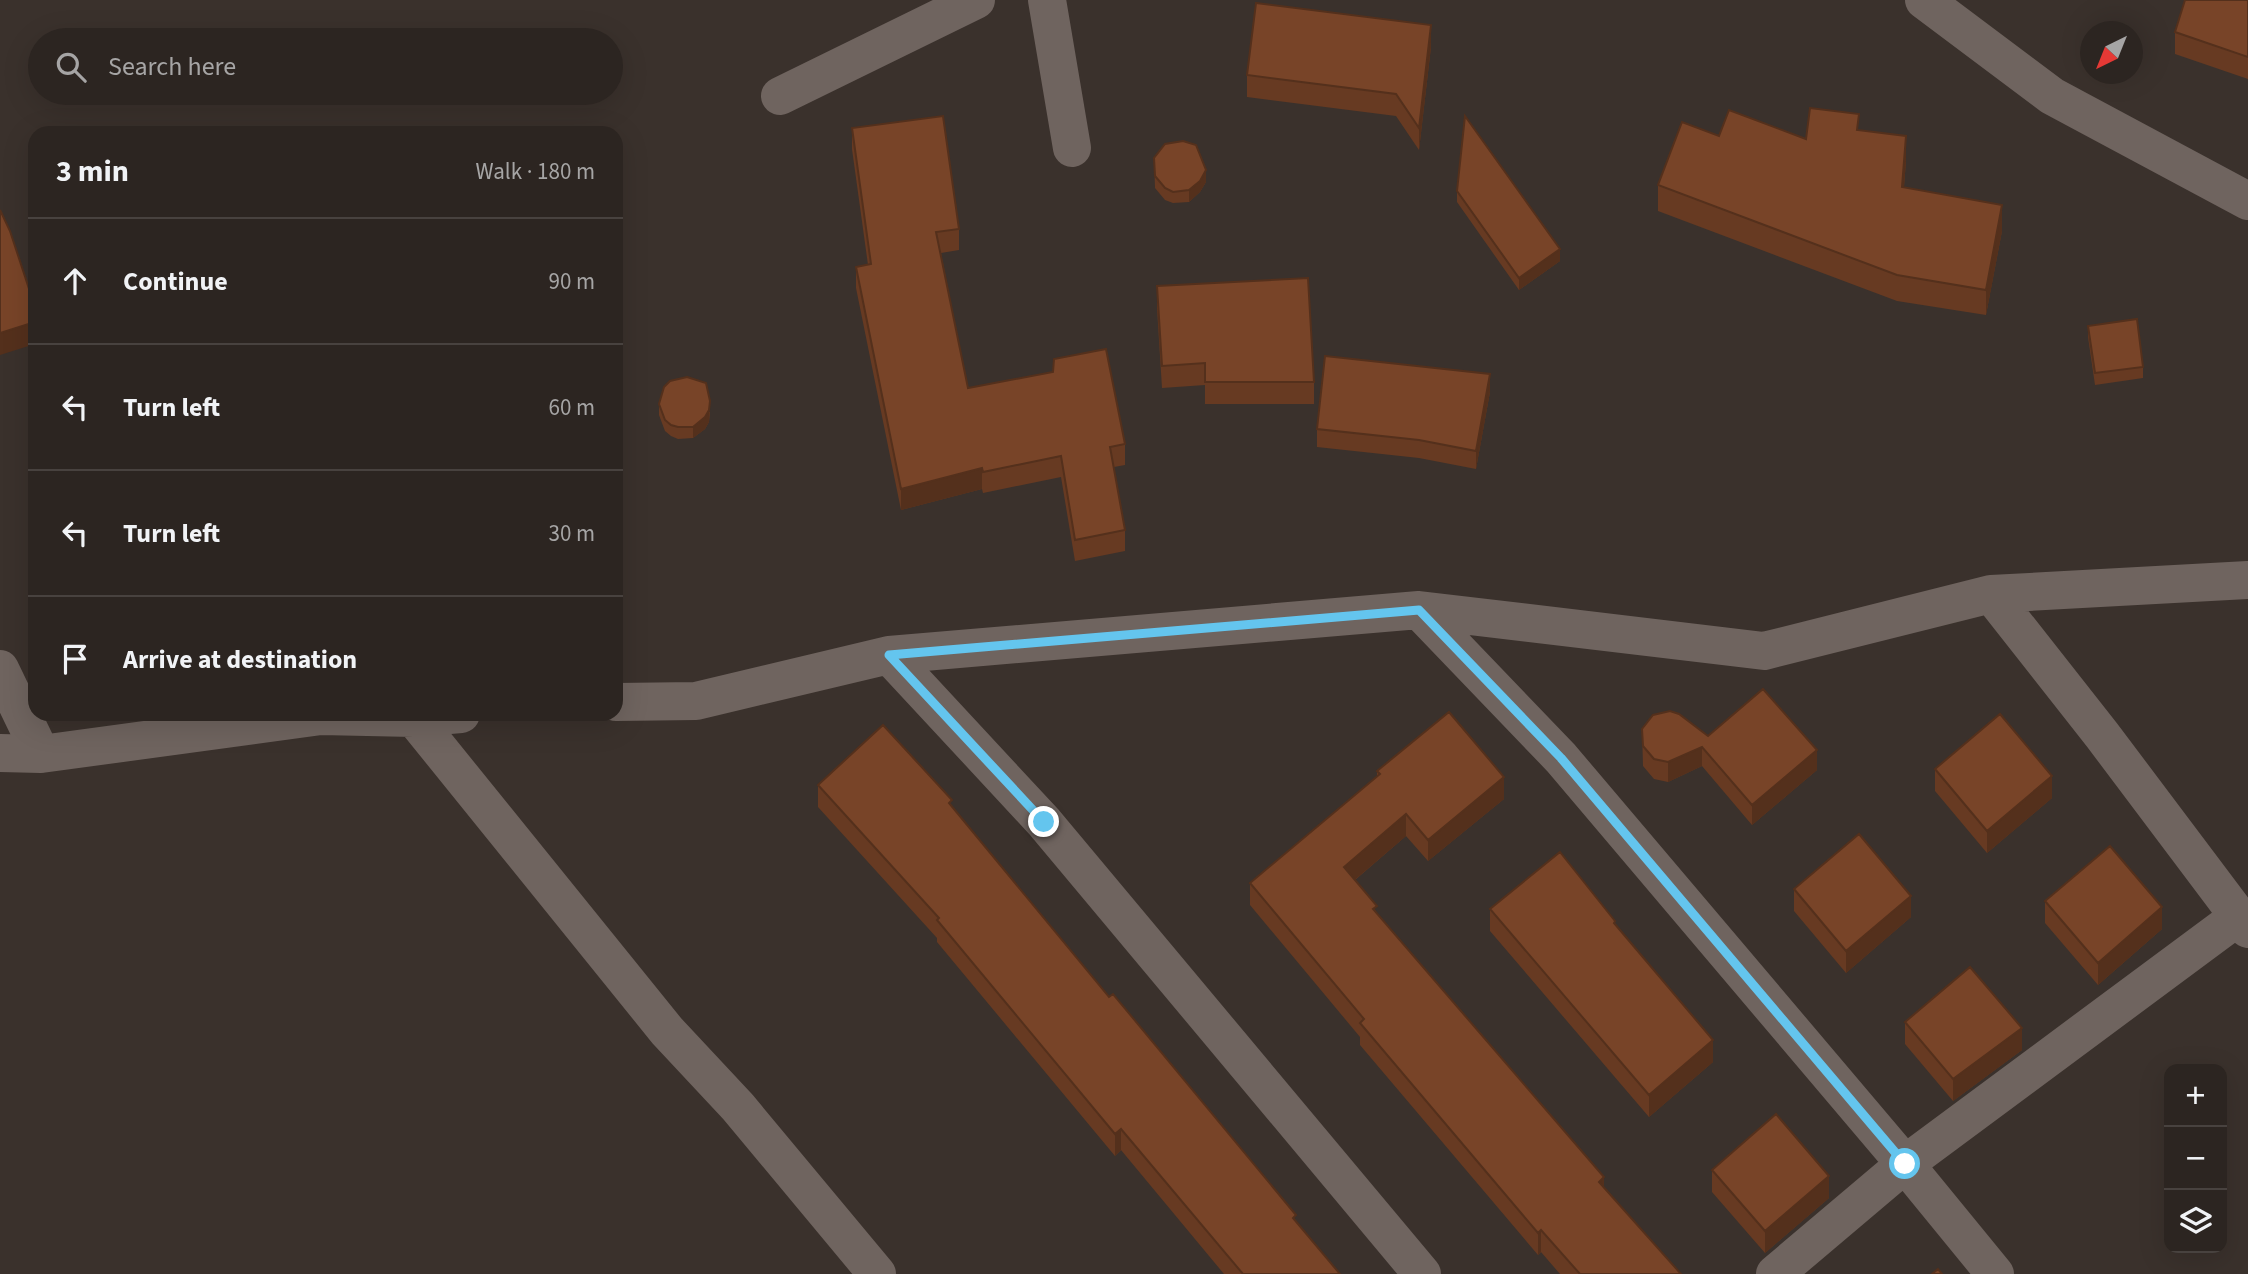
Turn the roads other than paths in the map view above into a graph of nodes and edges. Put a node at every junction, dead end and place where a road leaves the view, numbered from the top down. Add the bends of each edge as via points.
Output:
1 (976, 0) edge
2 (1046, 0) edge
3 (1924, 0) edge
4 (780, 96) dead end
5 (1072, 148) dead end
6 (2248, 201) edge
7 (2248, 580) edge
8 (1991, 593) junction
9 (1419, 610) junction
10 (889, 655) junction
11 (0, 669) edge
12 (623, 702) edge
13 (284, 721) edge
14 (416, 721) edge
15 (0, 753) edge
16 (41, 754) junction
17 (2243, 923) edge
18 (1905, 1164) junction
19 (877, 1274) edge
20 (1422, 1274) edge
21 (1776, 1274) edge
22 (1995, 1274) edge

1 - 4 street
2 - 5 street
3 - 6 street via 2052,96
7 - 8 street
8 - 9 street via 1764,651
8 - 17 street
9 - 10 street
9 - 18 street via 1561,758
10 - 12 street via 696,701
10 - 20 street via 1044,822
11 - 16 street
13 - 16 street
14 - 19 street via 667,1031 738,1107
15 - 16 street
17 - 18 street
18 - 21 street
18 - 22 street

